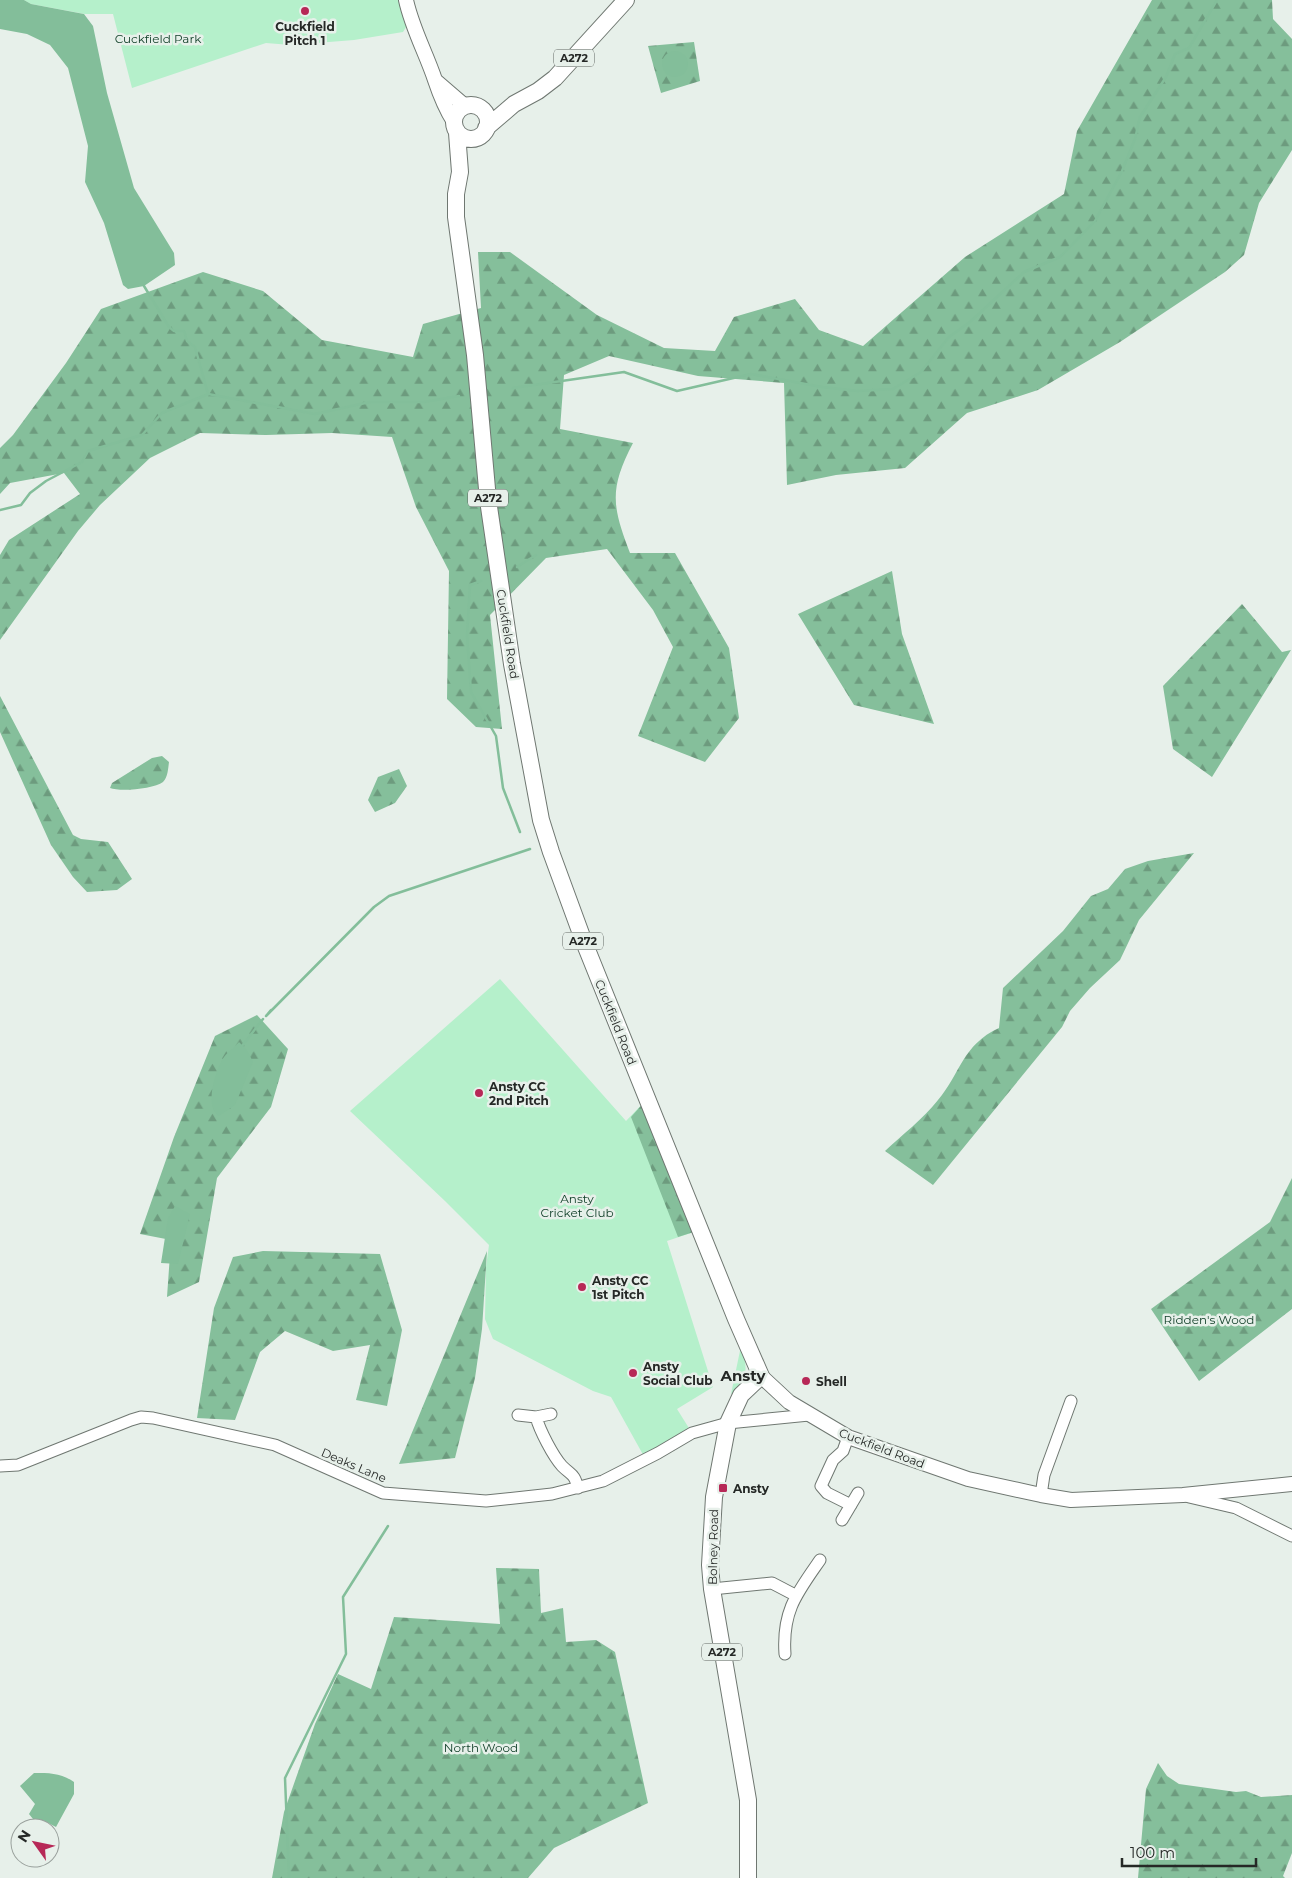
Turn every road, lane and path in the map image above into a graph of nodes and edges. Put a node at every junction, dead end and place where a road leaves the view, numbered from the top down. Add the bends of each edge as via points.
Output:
1 (406, 0) edge
2 (626, 0) edge
3 (435, 80) junction
4 (514, 104) junction
5 (471, 106) junction
6 (456, 128) junction
7 (483, 132) junction
8 (460, 172) junction
9 (761, 1376) junction
10 (1071, 1401) dead end
11 (550, 1414) dead end
12 (518, 1415) dead end
13 (809, 1415) junction
14 (536, 1417) junction
15 (728, 1423) junction
16 (848, 1437) junction
17 (0, 1466) edge
18 (1292, 1484) edge
19 (578, 1488) junction
20 (858, 1493) dead end
21 (1041, 1495) junction
22 (1218, 1497) junction
23 (851, 1505) junction
24 (842, 1520) dead end
25 (1292, 1536) edge
26 (820, 1560) dead end
27 (712, 1590) junction
28 (795, 1595) junction
29 (785, 1654) dead end
30 (748, 1878) edge

1 - 3 main road via 410,21
2 - 4 highway, A272 via 555,78
3 - 5 main road
3 - 6 main road via 439,97
4 - 5 highway, A272
4 - 7 highway, A272
5 - 6 highway via 456,113
5 - 7 highway via 485,112
6 - 7 highway via 468,139
6 - 8 highway, Cuckfield Road / A272
7 - 8 highway, Cuckfield Road / A272
8 - 9 highway, Cuckfield Road / A272 via 456,217 475,355 488,500 512,664 541,820 584,942
9 - 13 main road, Cuckfield Road via 789,1402
9 - 15 highway, Bolney Road / A272 via 741,1395
10 - 21 street via 1044,1476
11 - 14 street
12 - 14 street
13 - 15 street, Deaks Lane
13 - 16 main road, Cuckfield Road
14 - 19 street via 539,1428 562,1466 575,1476
15 - 19 street, Deaks Lane via 692,1433 603,1481
15 - 27 highway, Bolney Road / A272 via 714,1497 710,1565
16 - 21 main road, Cuckfield Road via 968,1479
16 - 23 street via 843,1451 829,1466 821,1486 827,1493
17 - 19 street, Deaks Lane via 18,1465 141,1417 274,1445 383,1493 486,1500 552,1494
18 - 22 main road, Cuckfield Road
20 - 23 street
21 - 22 main road, Cuckfield Road via 1071,1500 1183,1495
22 - 25 street
23 - 24 street
26 - 28 street
27 - 28 street via 772,1583
27 - 30 highway, Bolney Road / A272 via 748,1800
28 - 29 street via 783,1632

